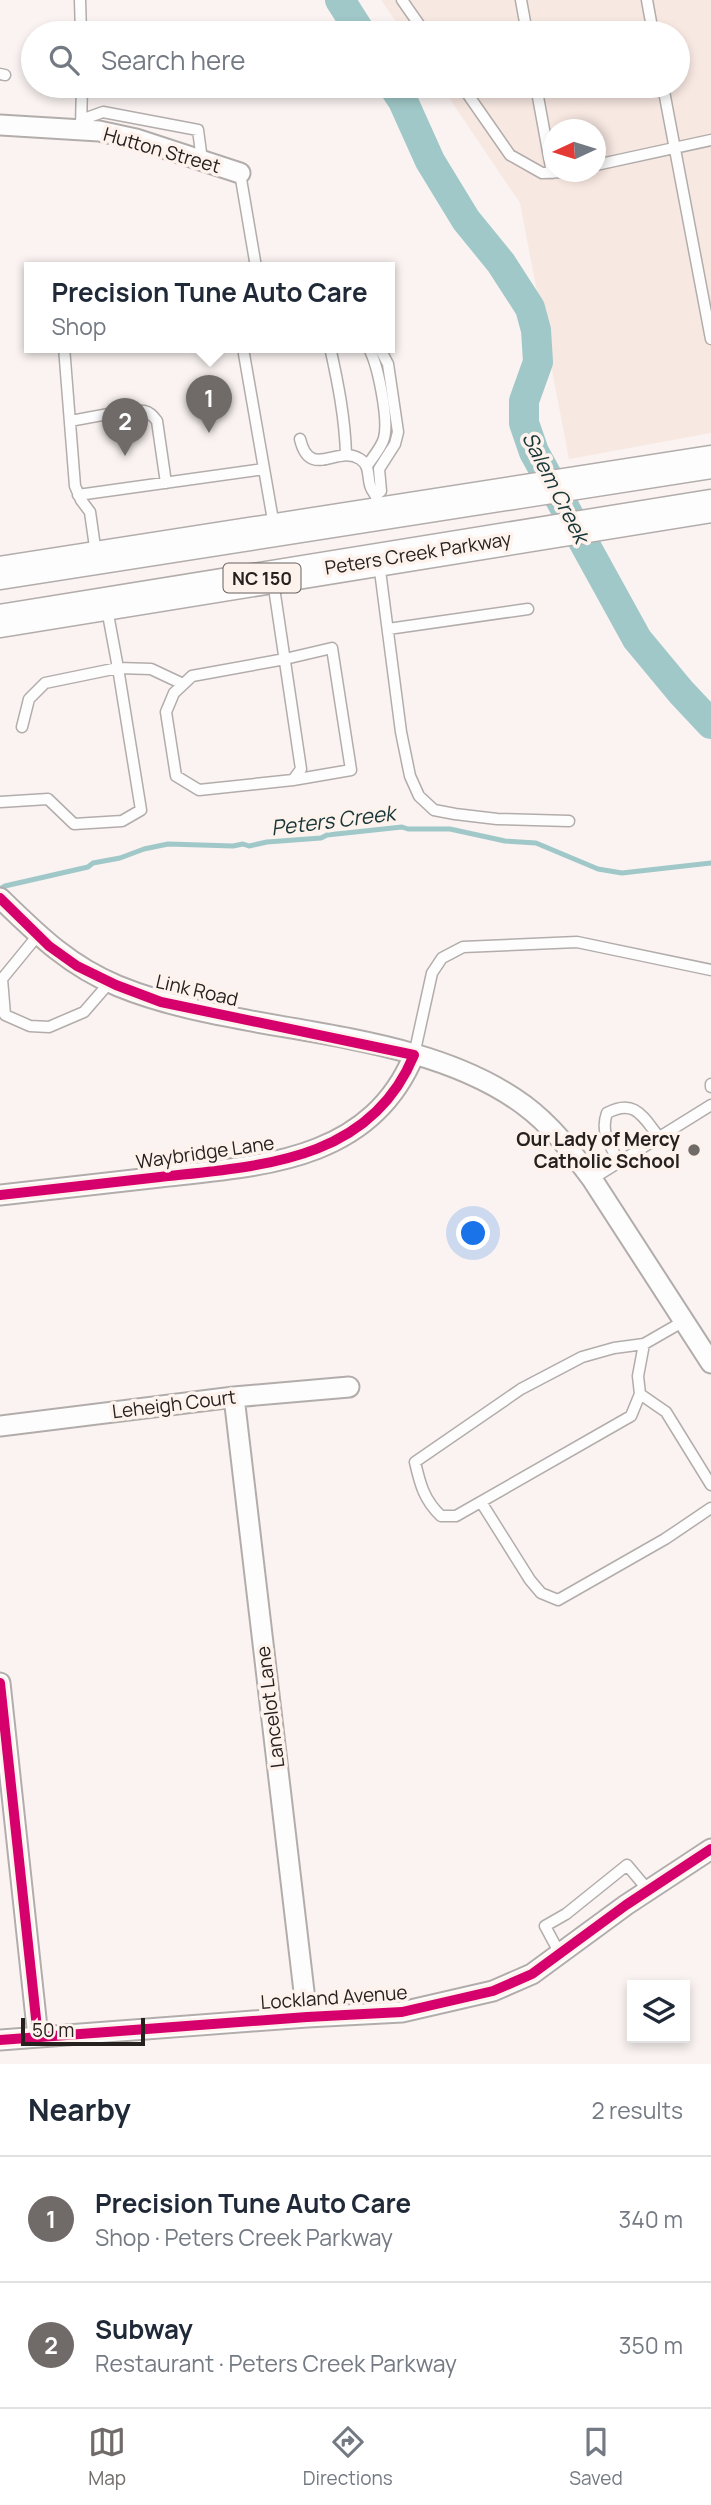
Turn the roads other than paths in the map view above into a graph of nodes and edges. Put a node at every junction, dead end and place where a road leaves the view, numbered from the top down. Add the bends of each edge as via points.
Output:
1 (80, 0) edge
2 (402, 0) edge
3 (520, 0) edge
4 (647, 0) edge
5 (81, 21) edge
6 (417, 21) edge
7 (524, 21) edge
8 (651, 21) edge
9 (82, 98) edge
10 (470, 98) edge
11 (538, 98) edge
12 (665, 98) edge
13 (543, 124) edge
14 (0, 125) edge
15 (81, 125) junction
16 (711, 140) edge
17 (675, 148) junction
18 (202, 160) junction
19 (606, 163) edge
20 (240, 173) joint
21 (543, 173) edge
22 (255, 262) edge
23 (711, 340) edge
24 (64, 353) edge
25 (331, 353) edge
26 (370, 353) edge
27 (382, 353) edge
28 (244, 354) dead end
29 (70, 421) junction
30 (300, 439) dead end
31 (346, 455) junction
32 (711, 463) edge
33 (367, 466) junction
34 (264, 469) junction
35 (166, 483) junction
36 (78, 495) junction
37 (378, 504) junction
38 (711, 506) edge
39 (275, 530) junction
40 (96, 558) junction
41 (379, 559) junction
42 (0, 573) edge
43 (273, 577) junction
44 (106, 604) junction
45 (528, 609) dead end
46 (0, 621) edge
47 (388, 629) junction
48 (285, 659) junction
49 (118, 668) junction
50 (183, 684) junction
51 (22, 727) dead end
52 (293, 780) junction
53 (0, 802) edge
54 (569, 821) dead end
55 (0, 898) edge
56 (38, 935) junction
57 (711, 970) edge
58 (110, 982) junction
59 (414, 1055) junction
60 (711, 1105) edge
61 (659, 1137) junction
62 (620, 1161) junction
63 (592, 1179) junction
64 (0, 1195) edge
65 (684, 1321) junction
66 (644, 1344) junction
67 (711, 1363) edge
68 (349, 1387) dead end
69 (640, 1394) junction
70 (233, 1397) junction
71 (0, 1426) edge
72 (711, 1485) edge
73 (481, 1502) junction
74 (711, 1508) edge
75 (0, 1683) edge
76 (711, 1849) edge
77 (648, 1890) junction
78 (560, 1954) junction
79 (307, 2017) junction
80 (38, 2037) junction
81 (0, 2040) edge

1 - 5 lane
2 - 6 lane
3 - 7 lane
4 - 8 lane
9 - 15 lane
10 - 21 lane via 510,155
11 - 13 lane
12 - 17 lane
14 - 15 street, Hutton Street
15 - 18 street, Hutton Street
15 - 18 lane via 103,112 198,130
16 - 17 lane
17 - 19 lane
17 - 23 lane
18 - 20 street, Hutton Street
20 - 22 lane
24 - 29 lane
25 - 31 lane
26 - 33 lane via 379,375 385,428 384,440
27 - 37 lane via 388,364 398,432 379,469
28 - 34 lane
29 - 35 lane via 151,413 157,421
29 - 36 lane
30 - 31 lane via 312,459
31 - 33 lane
32 - 37 main road, NC 150 via 509,494
33 - 37 lane
34 - 35 lane
34 - 39 lane
35 - 36 lane
36 - 40 lane via 90,512
37 - 39 main road, NC 150
38 - 41 main road, Peters Creek Parkway / NC 150
39 - 40 main road, NC 150
40 - 42 main road, NC 150
40 - 44 main road
41 - 43 main road, Peters Creek Parkway / NC 150
41 - 47 lane
43 - 44 main road, Peters Creek Parkway / NC 150
43 - 48 lane
44 - 46 main road, Peters Creek Parkway / NC 150
44 - 49 lane
45 - 47 lane
47 - 54 lane via 401,732 419,796 434,810 454,814
48 - 50 lane via 192,676
48 - 52 lane via 301,769
48 - 52 lane via 332,648 351,770
49 - 50 lane via 151,669
49 - 51 lane via 45,683 29,699
49 - 53 lane via 141,810 122,821 74,824 48,799
50 - 52 lane via 166,712 176,776 198,790
55 - 56 street, Link Road
56 - 58 street, Link Road via 77,966
56 - 58 lane via 2,979 5,1015 30,1026 49,1027 84,1012
57 - 59 lane via 577,942 463,947 442,958 432,973
58 - 59 street, Link Road via 161,1002
59 - 63 street, Link Road via 458,1070 524,1105 573,1152
59 - 64 street, Waybridge Lane via 379,1112 298,1157 237,1169
60 - 61 lane
61 - 62 lane
61 - 62 lane via 633,1108 619,1107 607,1113 604,1133
62 - 63 lane
63 - 65 street, Link Road
65 - 66 lane
65 - 67 street, Link Road
66 - 69 lane
66 - 73 lane via 582,1357 521,1389 415,1462 420,1486 441,1516 456,1516
68 - 70 street, Leheigh Court
69 - 72 lane via 666,1412
69 - 73 lane via 631,1416
70 - 71 street, Leheigh Court
70 - 79 street, Lancelot Lane
73 - 74 lane via 530,1580 558,1600
75 - 80 street
76 - 77 street, Lockland Avenue
77 - 78 street, Lockland Avenue
77 - 78 lane via 627,1865 545,1926
78 - 79 street, Lockland Avenue via 532,1974 454,2001 402,2012
79 - 80 street, Lockland Avenue
80 - 81 street, Lockland Avenue

